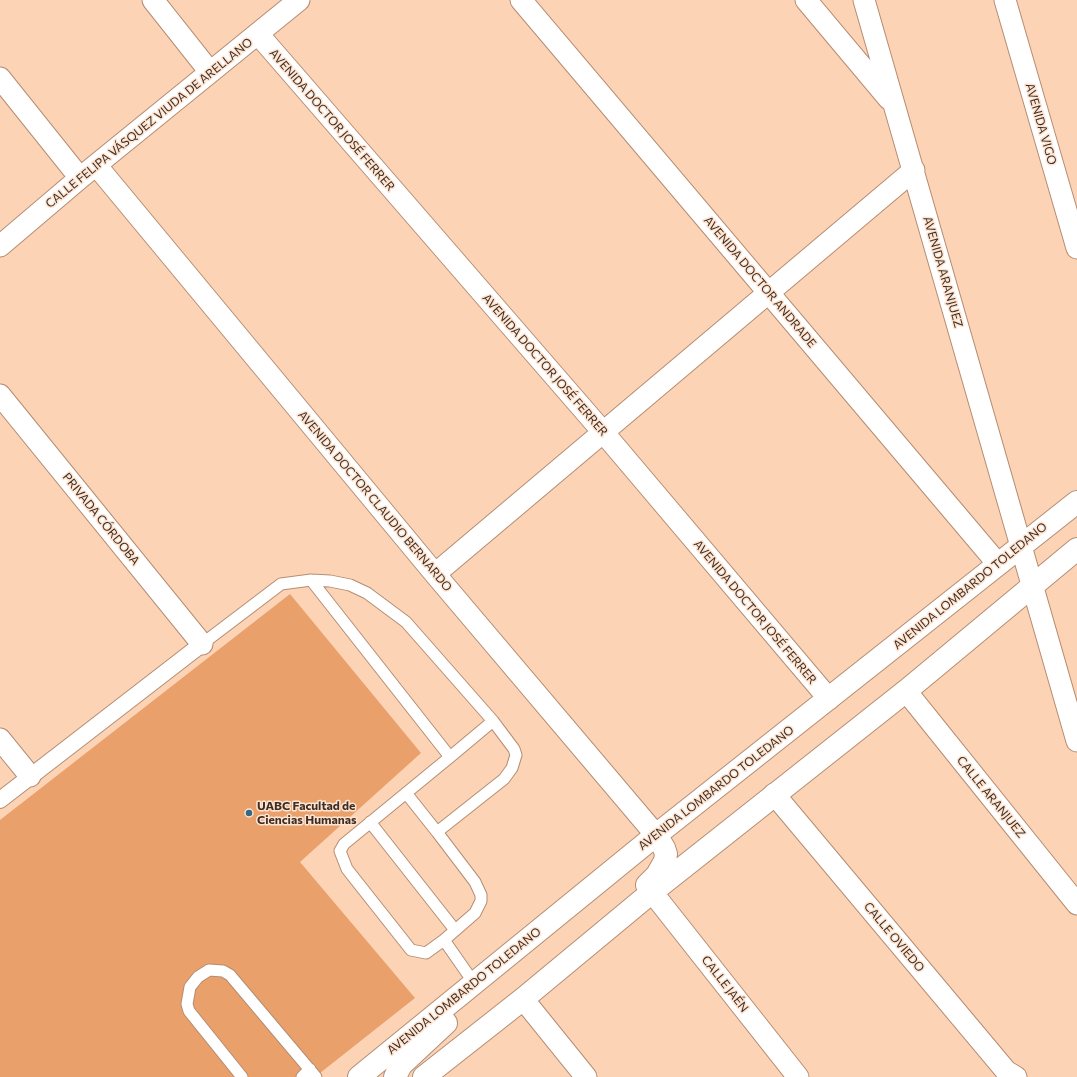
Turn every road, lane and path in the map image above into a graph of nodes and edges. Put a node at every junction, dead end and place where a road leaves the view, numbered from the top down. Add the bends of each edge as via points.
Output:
1 (153, 0) edge
2 (299, 0) edge
3 (521, 0) edge
4 (806, 0) edge
5 (864, 0) edge
6 (1005, 0) edge
7 (258, 34) junction
8 (210, 72) junction
9 (0, 78) edge
10 (895, 106) junction
11 (96, 165) junction
12 (914, 170) junction
13 (80, 178) junction
14 (0, 246) edge
15 (1077, 248) edge
16 (768, 291) junction
17 (0, 395) edge
18 (603, 432) junction
19 (1077, 502) edge
20 (1021, 545) junction
21 (1077, 549) edge
22 (998, 564) junction
23 (435, 574) junction
24 (311, 580) junction
25 (1033, 585) junction
26 (202, 644) junction
27 (906, 691) junction
28 (829, 699) junction
29 (493, 721) junction
30 (0, 739) edge
31 (1077, 741) edge
32 (450, 757) junction
33 (30, 776) junction
34 (406, 793) junction
35 (774, 794) junction
36 (0, 800) edge
37 (370, 822) junction
38 (437, 832) junction
39 (656, 835) junction
40 (652, 892) junction
41 (1077, 904) edge
42 (455, 930) junction
43 (444, 940) junction
44 (593, 940) junction
45 (474, 983) junction
46 (522, 1000) junction
47 (313, 1073) edge
48 (242, 1077) edge
49 (302, 1077) edge
50 (359, 1077) edge
51 (395, 1077) edge
52 (424, 1077) edge
53 (586, 1077) edge
54 (798, 1077) edge
55 (1016, 1077) edge

1 - 8 street
2 - 7 street, CALLE FELIPA VÁSQUEZ VIUDA DE ARELLANO
3 - 16 street, AVENIDA DOCTOR ANDRADE
4 - 10 street
5 - 10 street, AVENIDA ARANJUEZ
6 - 15 street, AVENIDA VIGO
7 - 8 street, CALLE FELIPA VÁSQUEZ VIUDA DE ARELLANO
7 - 18 street, AVENIDA DOCTOR JOSÉ FERRER
8 - 11 street, CALLE FELIPA VÁSQUEZ VIUDA DE ARELLANO
9 - 13 street
10 - 12 street, AVENIDA ARANJUEZ
11 - 13 street, CALLE FELIPA VÁSQUEZ VIUDA DE ARELLANO
11 - 23 street, AVENIDA DOCTOR CLAUDIO BERNARDO
12 - 16 street
12 - 20 street, AVENIDA ARANJUEZ
13 - 14 street, CALLE FELIPA VÁSQUEZ VIUDA DE ARELLANO
16 - 18 street
16 - 22 street, AVENIDA DOCTOR ANDRADE
17 - 26 street, PRIVADA CÓRDOBA
18 - 23 street
18 - 28 street, AVENIDA DOCTOR JOSÉ FERRER
19 - 20 main road, AVENIDA LOMBARDO TOLEDANO
20 - 22 main road, AVENIDA LOMBARDO TOLEDANO
20 - 25 street, AVENIDA ARANJUEZ
21 - 25 main road
22 - 28 main road, AVENIDA LOMBARDO TOLEDANO
23 - 39 street, AVENIDA DOCTOR CLAUDIO BERNARDO
24 - 26 lane via 281,584
24 - 29 lane via 350,585 389,608 406,622
24 - 32 lane
25 - 27 main road
25 - 31 street, AVENIDA ARANJUEZ
26 - 33 street
27 - 35 main road
27 - 41 street, CALLE ARANJUEZ
28 - 39 main road, AVENIDA LOMBARDO TOLEDANO
29 - 32 lane
29 - 38 lane via 514,749 516,755 512,768 504,780
30 - 33 street
32 - 34 lane
33 - 36 street
34 - 37 lane
34 - 38 lane
35 - 40 main road
35 - 55 street, CALLE OVIEDO via 1006,1071
37 - 42 lane
37 - 43 lane via 341,847 340,856 347,869 411,950 426,953
38 - 42 lane via 476,882 481,895 475,913
39 - 44 main road via 666,854 662,868 609,916
39 - 45 main road, AVENIDA LOMBARDO TOLEDANO
40 - 44 main road
40 - 54 street, CALLE JAÉN
42 - 43 lane
43 - 45 lane
44 - 46 main road
45 - 50 main road, AVENIDA LOMBARDO TOLEDANO
45 - 51 main road via 456,1012 401,1065
46 - 52 main road
46 - 53 street
47 - 48 lane via 230,975 223,971 209,970 198,977 190,987 186,1004
47 - 49 lane

